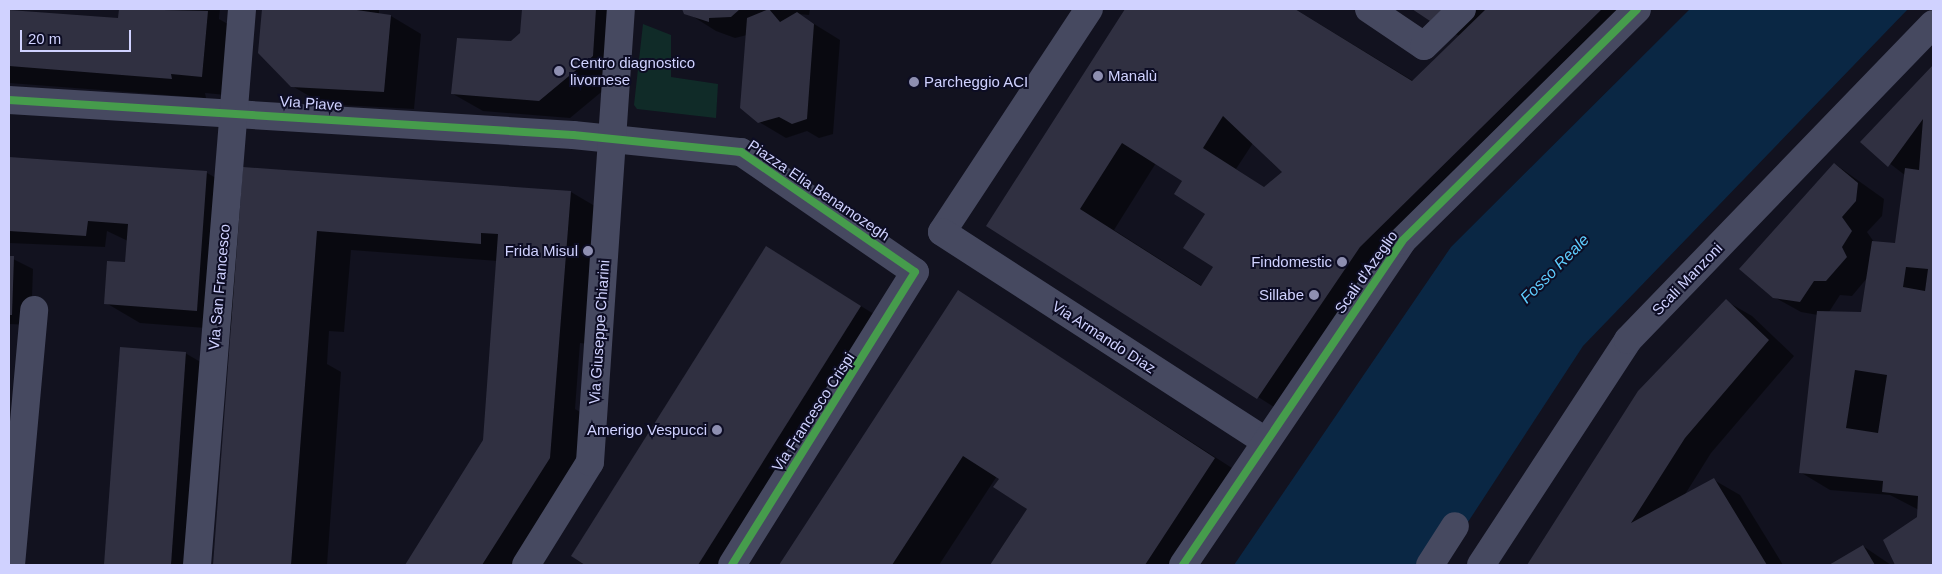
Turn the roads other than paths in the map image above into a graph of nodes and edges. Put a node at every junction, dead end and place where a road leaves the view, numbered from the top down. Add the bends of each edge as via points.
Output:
1 (242, 9) edge
2 (621, 9) edge
3 (1089, 9) edge
4 (1369, 9) edge
5 (1462, 9) edge
6 (1637, 9) edge
7 (1933, 24) edge
8 (9, 100) edge
9 (232, 113) junction
10 (612, 140) junction
11 (916, 272) joint
12 (34, 310) dead end
13 (1266, 442) junction
14 (1455, 526) dead end
15 (11, 565) edge
16 (197, 565) edge
17 (526, 565) edge
18 (732, 565) edge
19 (1183, 565) edge
20 (1430, 565) edge
21 (1481, 565) edge

1 - 9 street, Via San Francesco
2 - 10 street
3 - 13 street, Via Armando Diaz via 942,232
4 - 5 street via 1424,46
6 - 13 street, Scali d'Azeglio via 1402,241
7 - 21 street, Scali Manzoni via 1628,340
8 - 9 street, Via Piave
9 - 10 street, Via Piave
9 - 16 street, Via San Francesco
10 - 11 street, Piazza Elia Benamozegh via 741,152
10 - 17 street, Via Giuseppe Chiarini via 590,462
11 - 18 street, Via Francesco Crispi
12 - 15 street
13 - 19 street, Scali d'Azeglio
14 - 20 street

